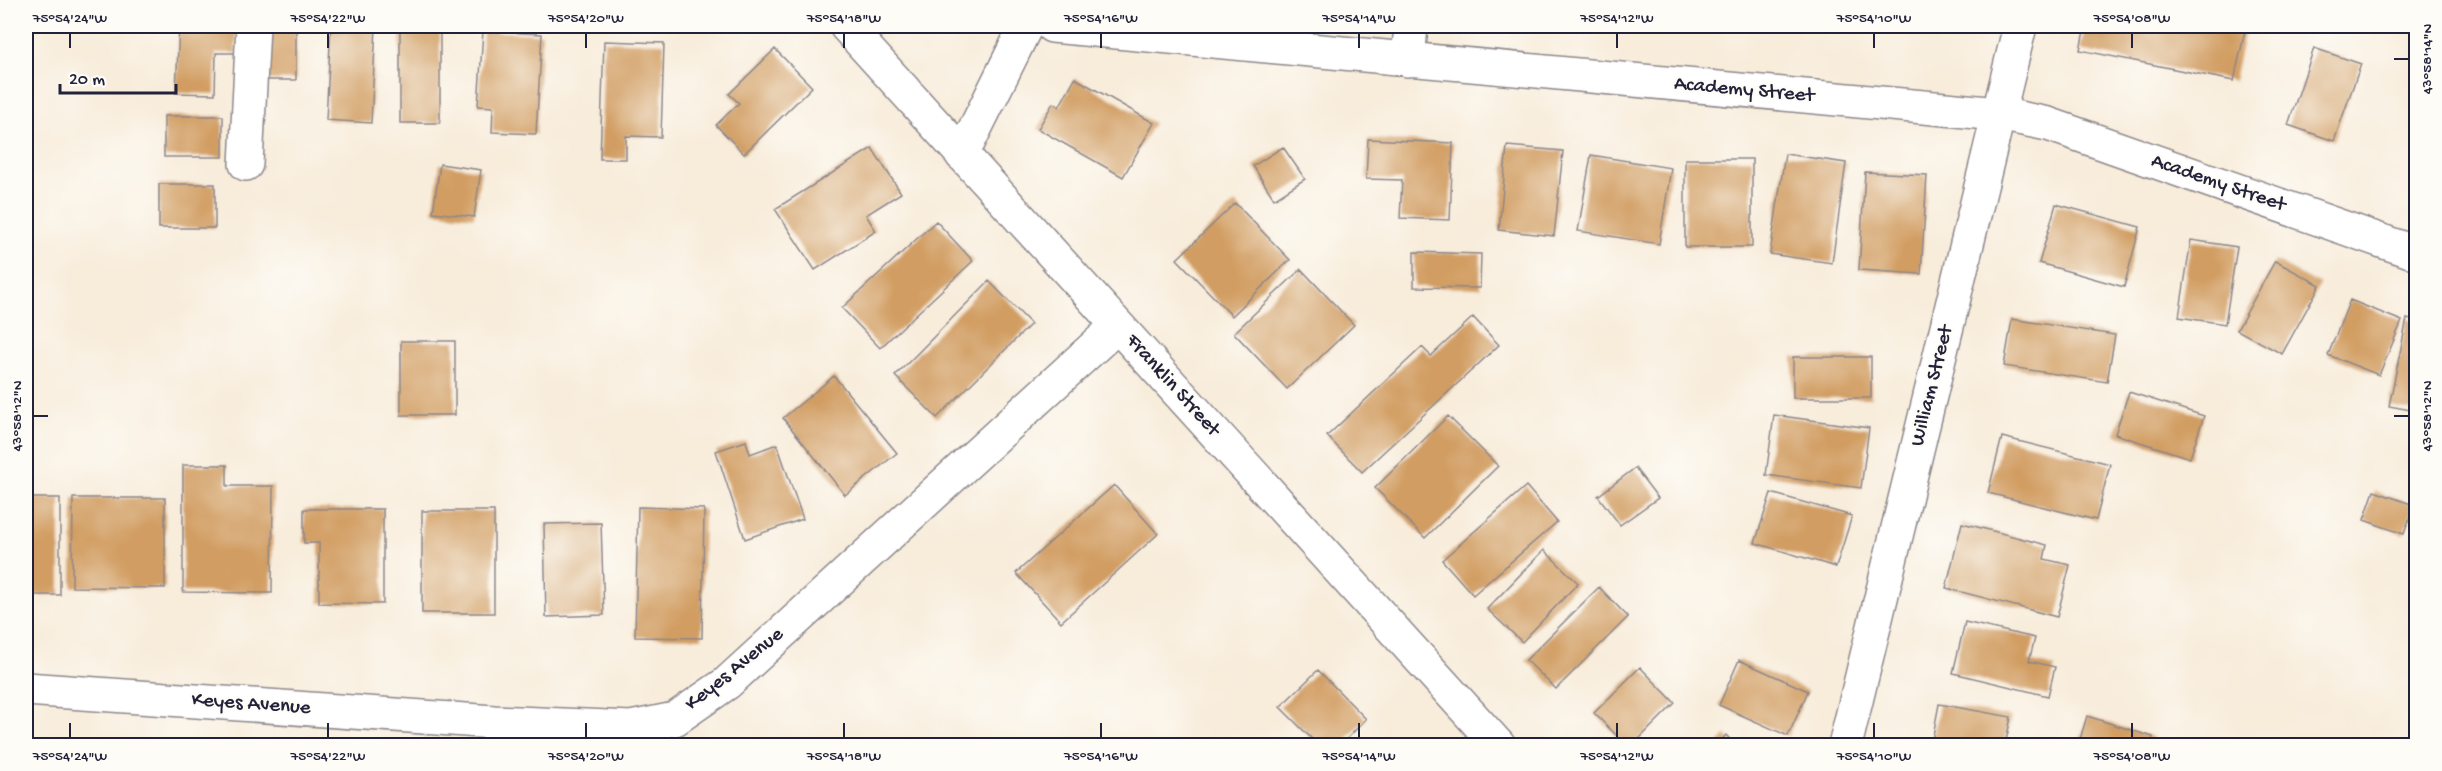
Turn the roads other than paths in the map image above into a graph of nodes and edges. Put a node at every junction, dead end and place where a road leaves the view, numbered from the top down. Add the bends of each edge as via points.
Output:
1 (253, 26) edge
2 (846, 26) edge
3 (1026, 26) edge
4 (1052, 26) edge
5 (1411, 26) edge
6 (2020, 26) edge
7 (1408, 60) junction
8 (1999, 114) junction
9 (962, 155) junction
10 (246, 164) dead end
11 (2416, 253) edge
12 (1117, 326) junction
13 (26, 689) edge
14 (631, 737) edge
15 (1499, 746) edge
16 (1845, 746) edge

1 - 10 street
2 - 9 street, Franklin Street
3 - 9 street
4 - 7 street, Academy Street
5 - 7 street
6 - 8 street, William Street
7 - 8 street, Academy Street
8 - 11 street, Academy Street via 2048,124
8 - 16 street, William Street
9 - 12 street, Franklin Street
12 - 14 street, Keyes Avenue via 727,683 675,719
12 - 15 street, Franklin Street
13 - 14 street, Keyes Avenue via 482,721

